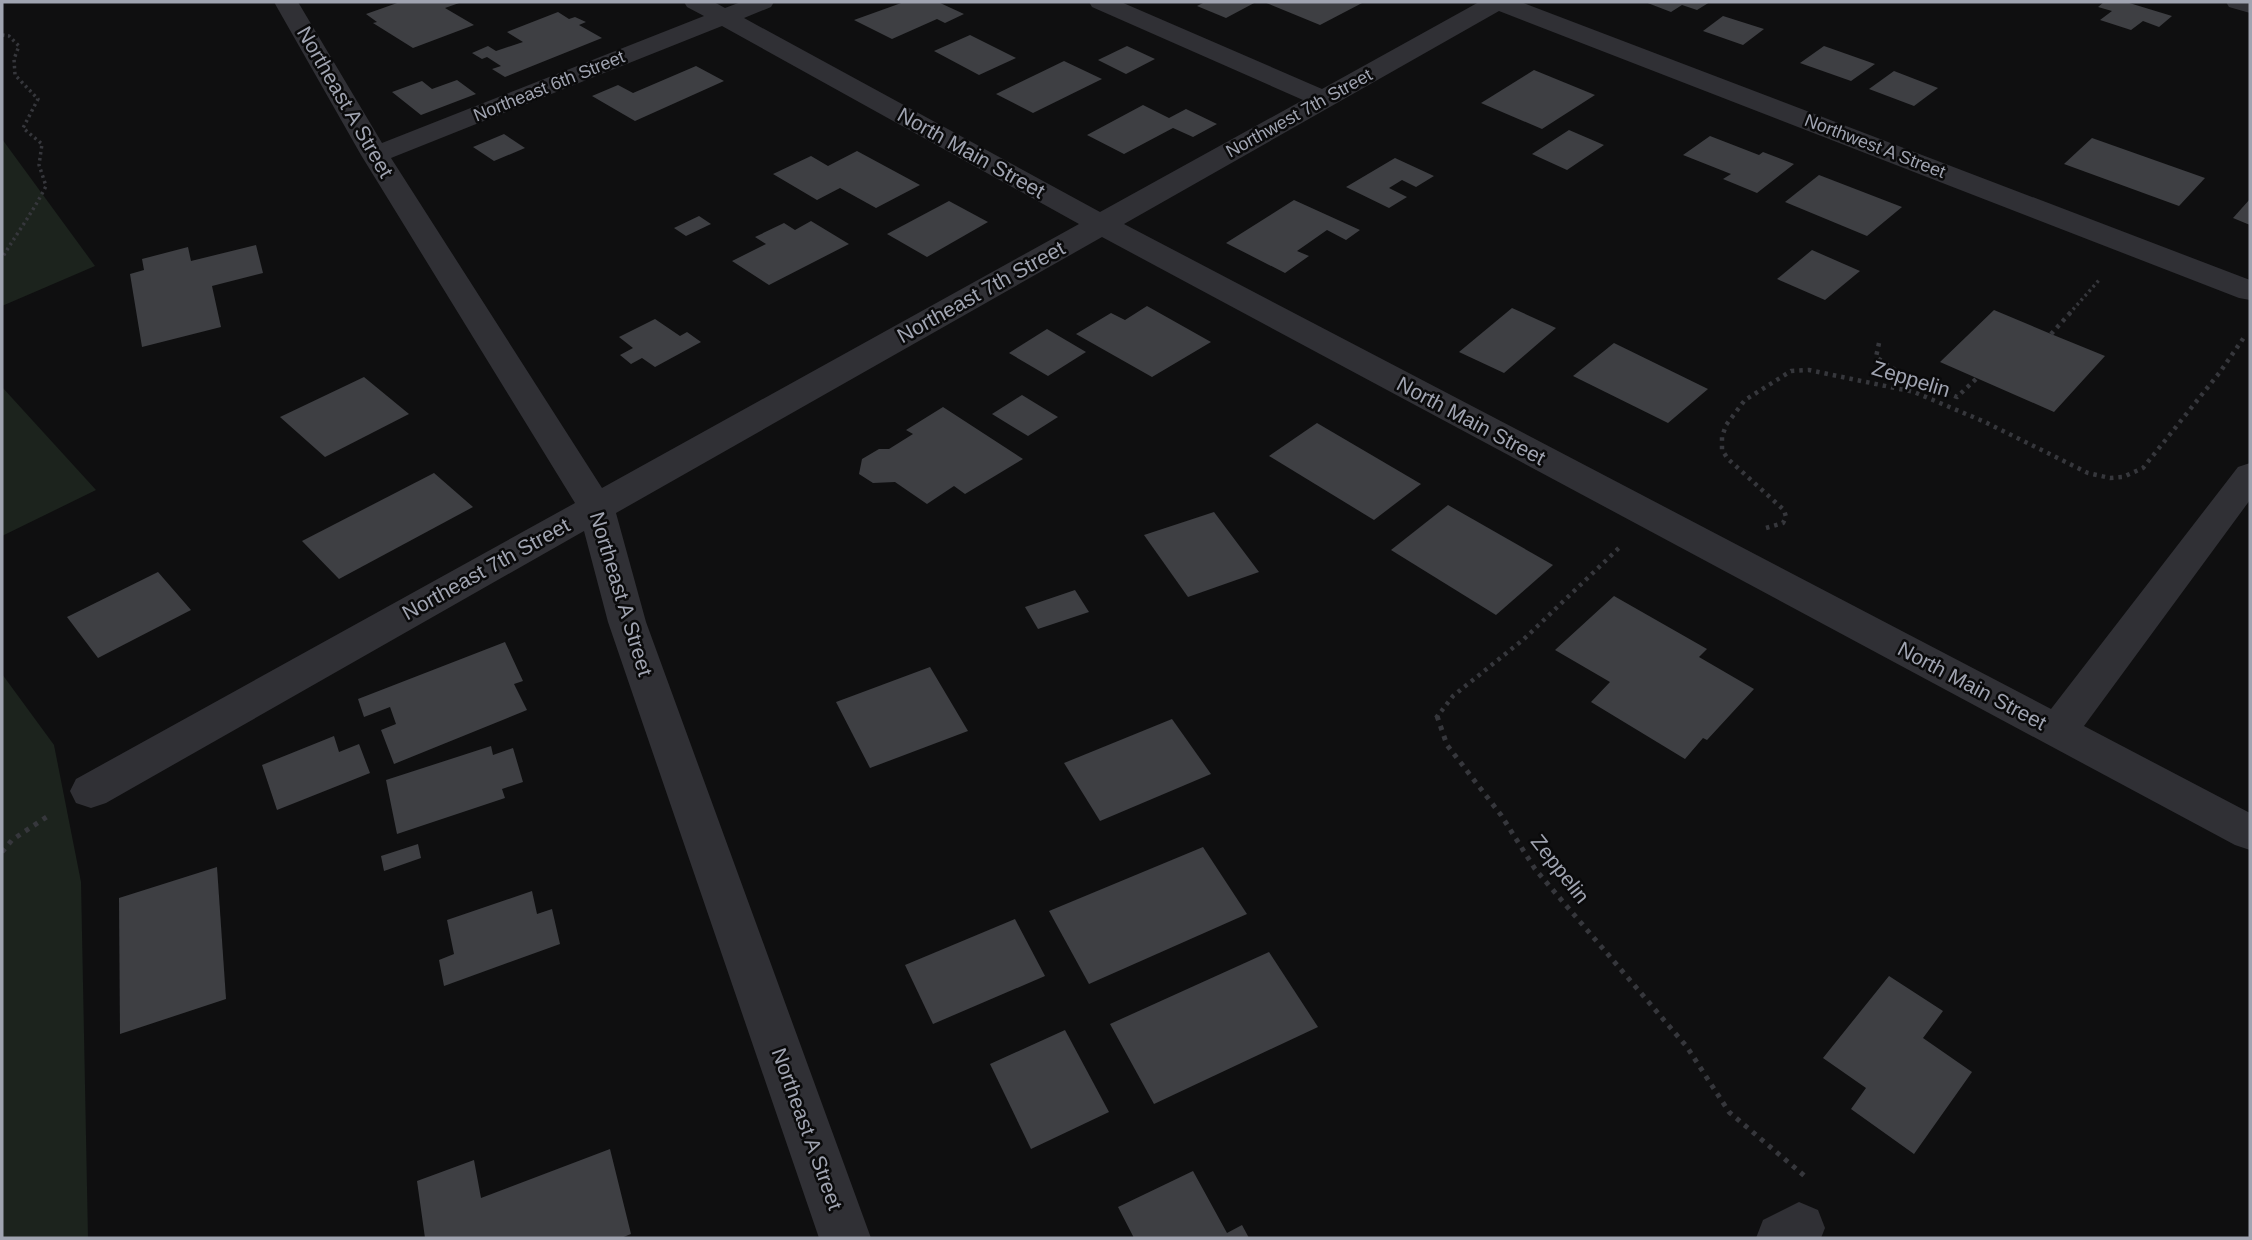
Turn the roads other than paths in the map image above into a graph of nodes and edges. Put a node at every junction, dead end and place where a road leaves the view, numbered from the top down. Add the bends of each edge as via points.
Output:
1 (286, 2) edge
2 (696, 2) edge
3 (762, 2) edge
4 (1101, 2) edge
5 (1498, 2) edge
6 (2238, 2) edge
7 (2250, 6) edge
8 (723, 17) junction
9 (1323, 99) junction
10 (375, 155) junction
11 (1101, 224) junction
12 (2250, 291) edge
13 (2250, 475) edge
14 (596, 507) junction
15 (2057, 731) junction
16 (91, 791) road end
17 (2250, 833) edge
18 (845, 1238) edge

1 - 10 street, Northeast A Street
2 - 8 street, North Main Street
3 - 8 street, Northeast 6th Street
4 - 9 street
5 - 9 street, Northwest 7th Street
5 - 12 street, Northwest A Street
6 - 7 street
8 - 10 street, Northeast 6th Street
8 - 11 street, North Main Street
9 - 11 street, Northwest 7th Street
10 - 14 street, Northeast A Street
11 - 14 street, Northeast 7th Street
11 - 15 street, North Main Street
13 - 15 street
14 - 16 street, Northeast 7th Street
14 - 18 street, Northeast A Street via 626,622
15 - 17 street, North Main Street

